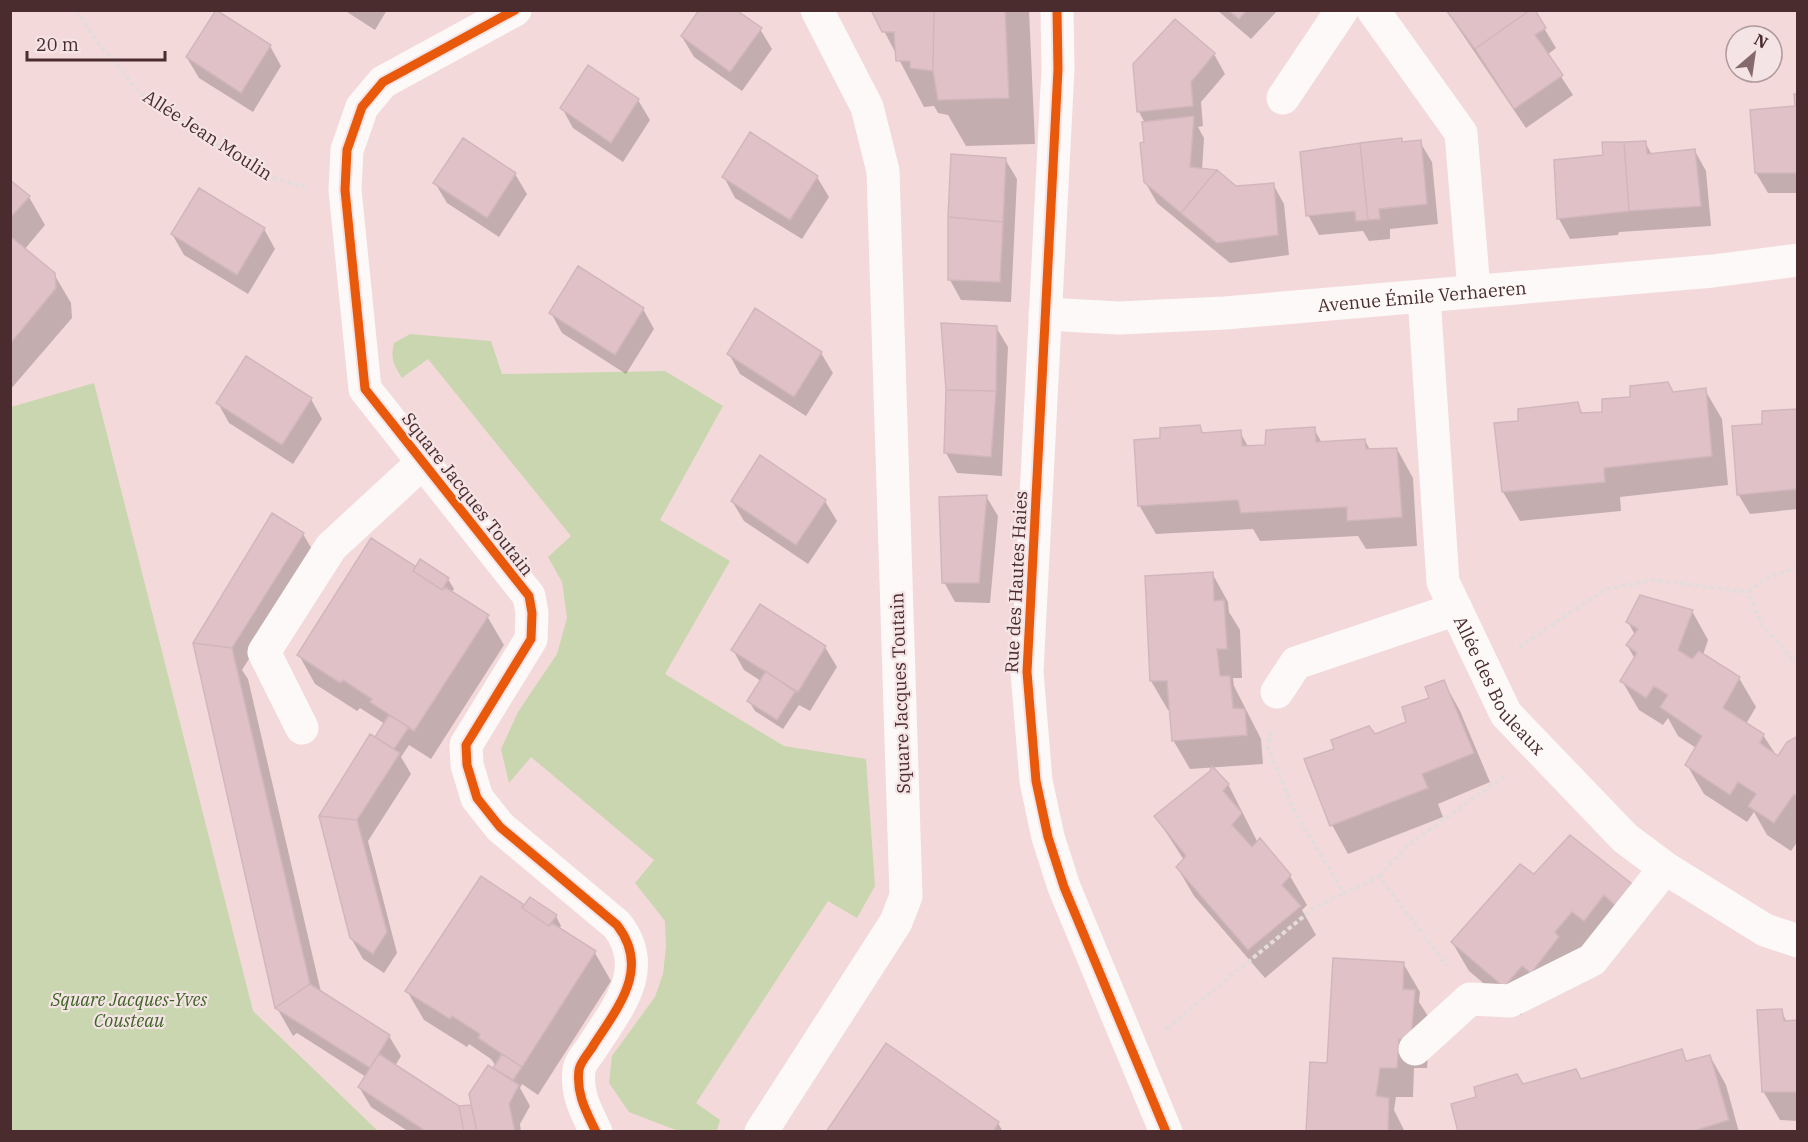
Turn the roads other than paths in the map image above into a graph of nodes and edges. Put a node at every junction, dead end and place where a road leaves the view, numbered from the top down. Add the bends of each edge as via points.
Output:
1 (515, 10) edge
2 (817, 10) edge
3 (1057, 10) edge
4 (1342, 10) edge
5 (1373, 10) edge
6 (1283, 98) dead end
7 (1797, 260) edge
8 (1474, 290) junction
9 (1424, 297) junction
10 (1045, 314) junction
11 (423, 462) junction
12 (1456, 609) junction
13 (1277, 692) road end
14 (302, 728) dead end
15 (1665, 868) junction
16 (1797, 941) edge
17 (1415, 1049) dead end
18 (596, 1131) edge
19 (761, 1131) edge
20 (1166, 1131) edge

1 - 11 street, Square Jacques Toutain via 383,82 362,107 347,150 345,190 365,389
2 - 19 street, Square Jacques Toutain via 867,106 883,171 906,896 896,922
3 - 10 street, Rue des Hautes Haies via 1058,69
4 - 6 street
5 - 8 street via 1461,133
7 - 8 street, Avenue Émile Verhaeren via 1713,271
8 - 9 street, Avenue Émile Verhaeren
9 - 10 street, Avenue Émile Verhaeren via 1119,318
9 - 12 street, Allée des Bouleaux via 1443,582
10 - 20 street, Rue des Hautes Haies via 1027,672 1036,781 1064,887
11 - 14 street via 331,547 264,652
11 - 18 street, Square Jacques Toutain via 529,596 532,613 531,639 466,745 467,765 477,798 500,827 617,925 626,937 632,961 628,990 579,1067 579,1096
12 - 13 street via 1296,663
12 - 15 street, Allée des Bouleaux via 1506,714 1625,838
15 - 16 street, Allée des Bouleaux via 1765,930
15 - 17 street via 1592,960 1510,1001 1470,999

